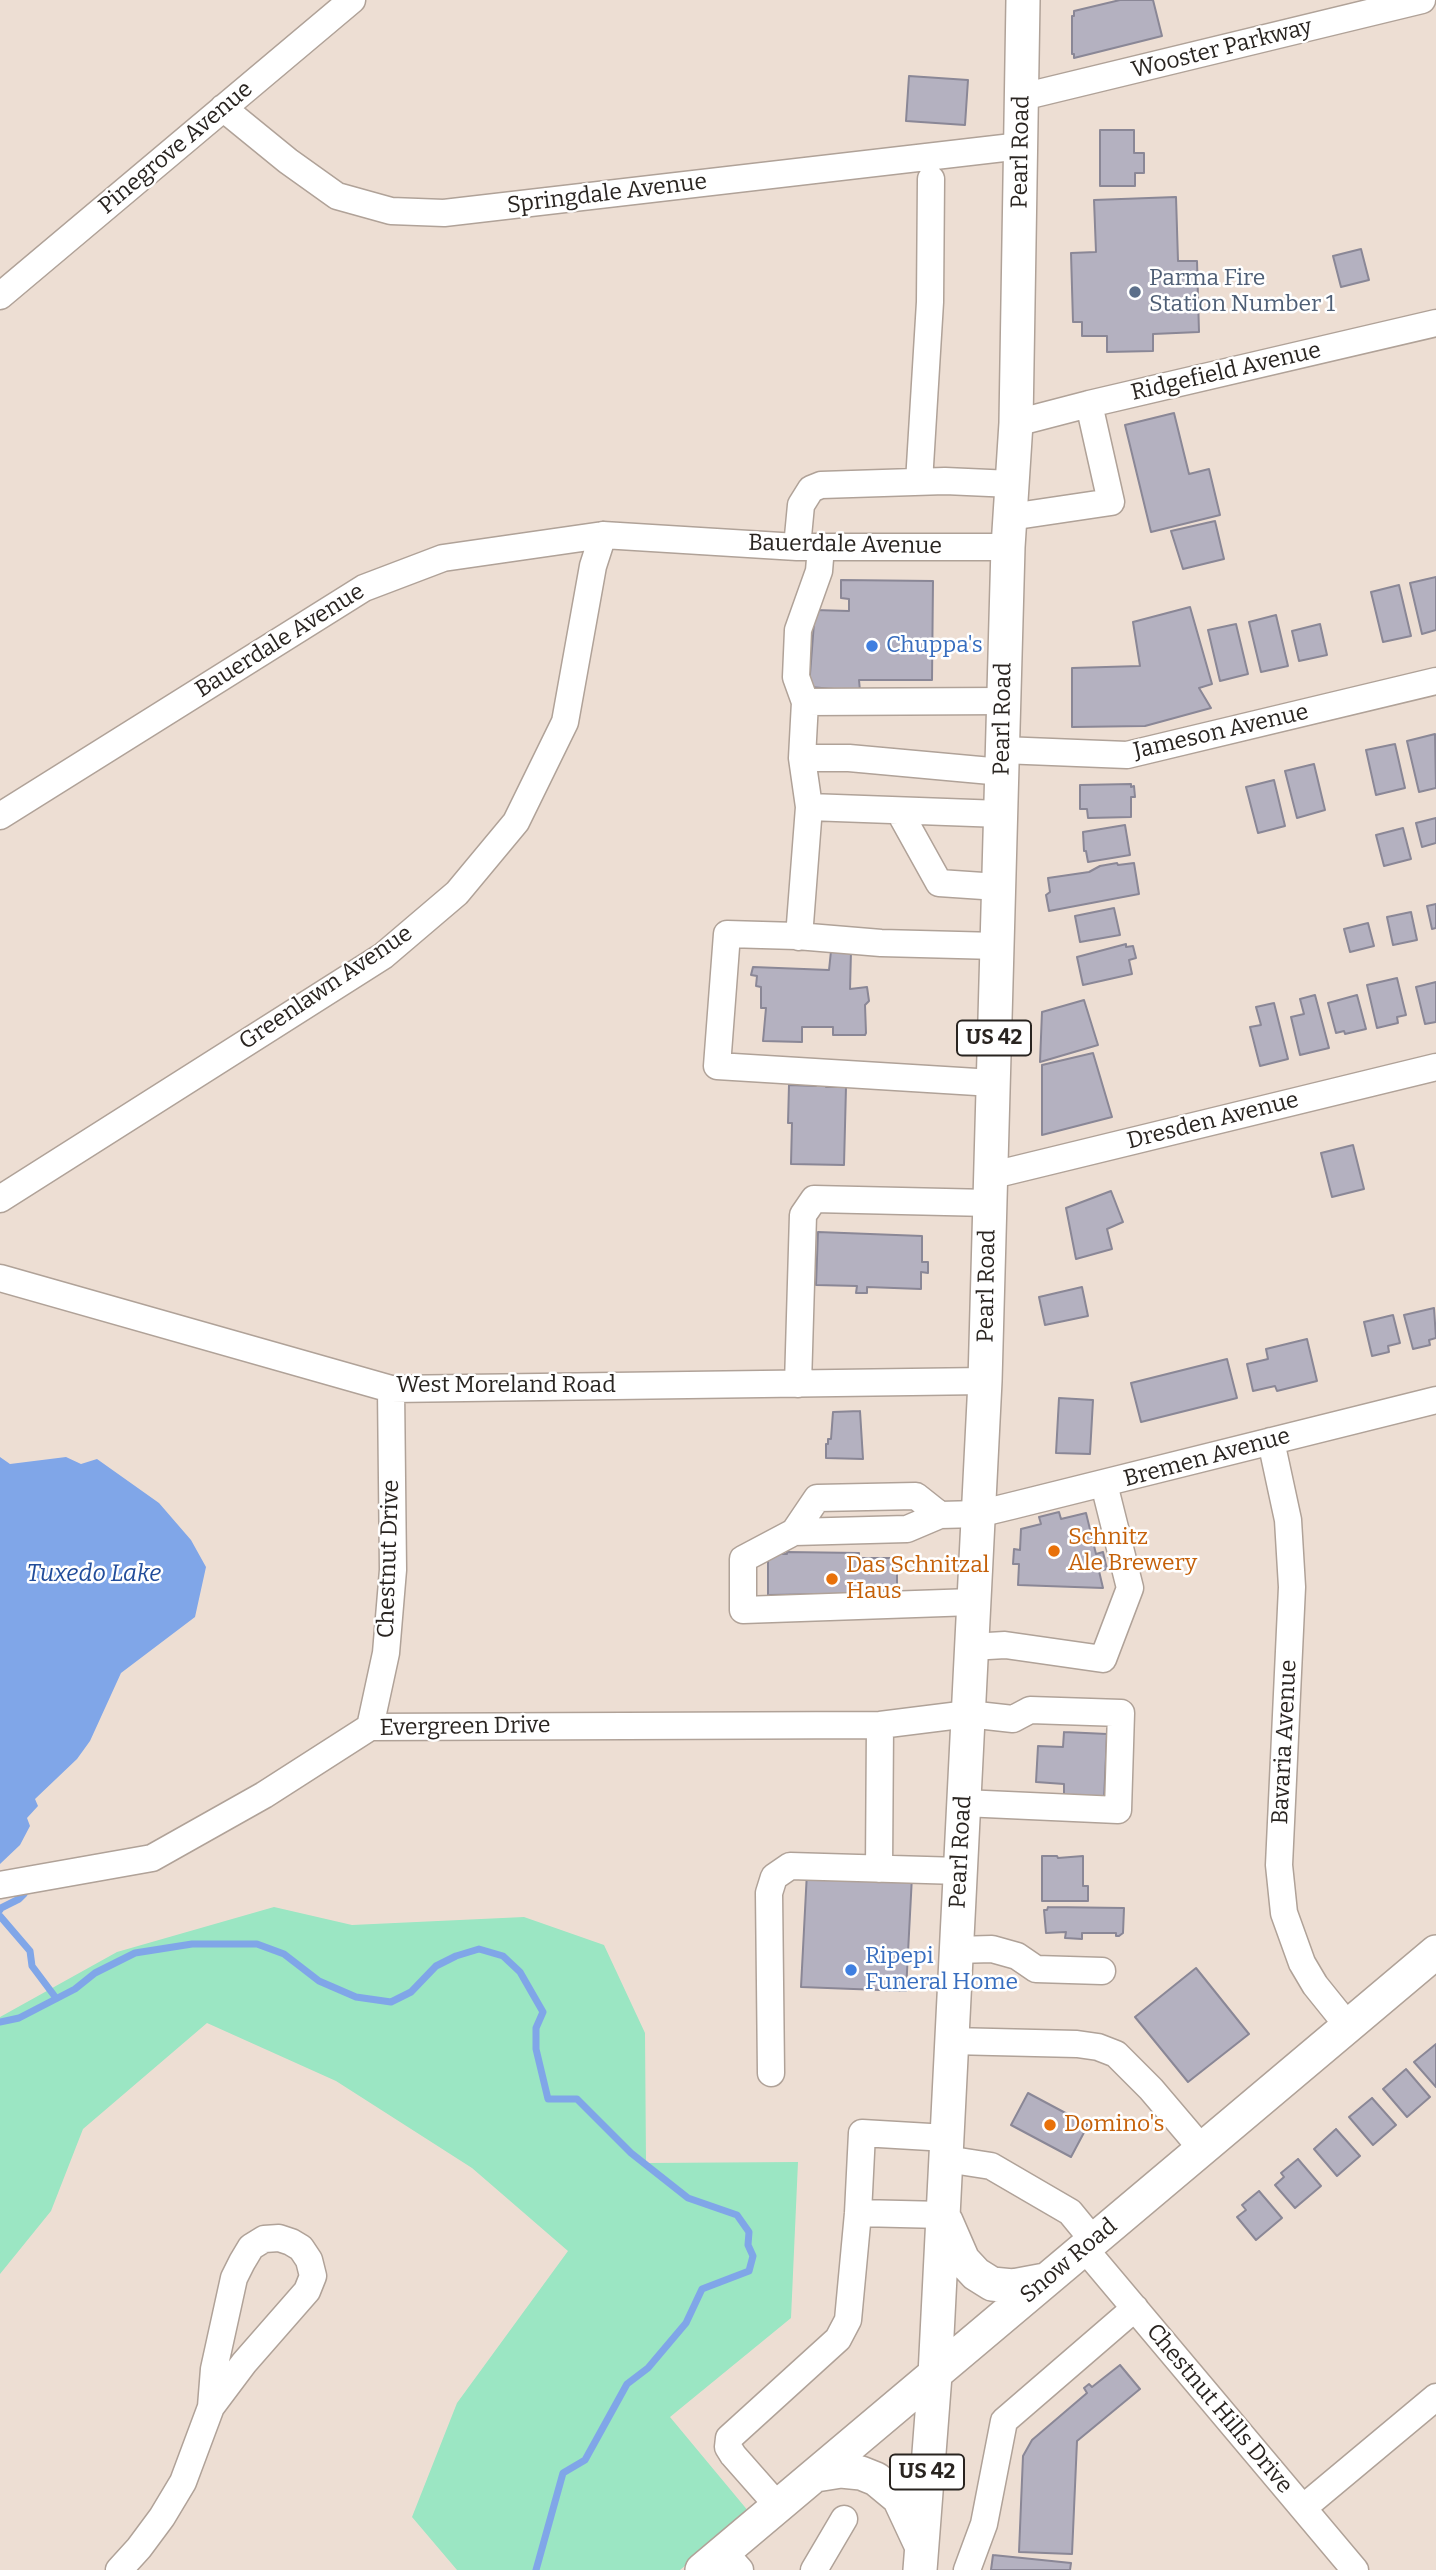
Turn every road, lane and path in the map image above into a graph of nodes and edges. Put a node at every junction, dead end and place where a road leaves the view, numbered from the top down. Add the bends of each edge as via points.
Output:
1 (352, 0) edge
2 (1023, 0) edge
3 (1422, 0) edge
4 (1022, 97) junction
5 (223, 108) junction
6 (1021, 146) junction
7 (931, 179) dead end
8 (0, 296) edge
9 (1436, 323) edge
10 (1089, 404) junction
11 (1016, 423) junction
12 (919, 482) junction
13 (1012, 485) junction
14 (1009, 532) junction
15 (603, 535) junction
16 (809, 547) junction
17 (1436, 681) edge
18 (1004, 701) junction
19 (805, 702) junction
20 (802, 758) junction
21 (1002, 761) junction
22 (809, 807) junction
23 (899, 811) junction
24 (1001, 814) junction
25 (0, 816) edge
26 (998, 887) junction
27 (799, 937) junction
28 (997, 946) junction
29 (1436, 1067) edge
30 (993, 1083) junction
31 (989, 1189) junction
32 (0, 1199) edge
33 (0, 1278) edge
34 (985, 1381) junction
35 (798, 1384) junction
36 (391, 1389) junction
37 (1436, 1400) edge
38 (1271, 1441) junction
39 (1104, 1484) junction
40 (978, 1514) junction
41 (973, 1602) junction
42 (971, 1647) junction
43 (968, 1714) junction
44 (880, 1725) junction
45 (370, 1727) junction
46 (963, 1803) junction
47 (879, 1869) junction
48 (960, 1871) junction
49 (0, 1885) edge
50 (956, 1950) junction
51 (1436, 1952) edge
52 (1102, 1971) dead end
53 (1348, 2026) junction
54 (951, 2041) junction
55 (771, 2073) dead end
56 (946, 2148) junction
57 (1202, 2148) junction
58 (858, 2213) junction
59 (943, 2215) junction
60 (1088, 2244) junction
61 (1045, 2280) junction
62 (1135, 2308) junction
63 (935, 2375) junction
64 (1436, 2397) edge
65 (211, 2407) junction
66 (816, 2476) junction
67 (778, 2507) junction
68 (1303, 2508) junction
69 (844, 2519) dead end
70 (921, 2558) edge
71 (722, 2564) edge
72 (118, 2570) edge
73 (814, 2570) edge
74 (967, 2570) edge
75 (1355, 2570) edge

1 - 5 street, Pinegrove Avenue
2 - 4 main road, Pearl Road / US 42
3 - 4 street, Wooster Parkway
4 - 6 main road, Pearl Road / US 42
5 - 6 street, Springdale Avenue via 337,195 391,211 444,213
5 - 8 street, Pinegrove Avenue
6 - 11 main road, Pearl Road / US 42
7 - 12 street via 930,302
9 - 10 street, Ridgefield Avenue
10 - 11 street, Ridgefield Avenue
10 - 14 street, Bauerdale Avenue via 1111,502
11 - 13 main road, Pearl Road / US 42
12 - 13 street
12 - 16 street via 811,489 801,505
13 - 14 main road, Pearl Road / US 42
14 - 16 street, Bauerdale Avenue
14 - 18 main road, Pearl Road / US 42
15 - 16 street, Bauerdale Avenue
15 - 25 street, Bauerdale Avenue via 443,558 364,587
15 - 32 street, Greenlawn Avenue via 593,566 565,722 516,822 457,893 383,956
16 - 19 street via 818,571 798,630 796,677
17 - 21 street, Jameson Avenue via 1127,755
18 - 19 street
18 - 21 main road, Pearl Road / US 42
19 - 20 street
20 - 21 street, Jameson Avenue
20 - 22 street
21 - 24 main road, Pearl Road / US 42
22 - 23 street
22 - 27 street
23 - 24 street
23 - 26 street via 939,883
24 - 26 main road, Pearl Road / US 42
26 - 28 main road, Pearl Road / US 42
27 - 28 street
27 - 30 street via 727,934 717,1066
28 - 30 main road, Pearl Road / US 42
29 - 31 street, Dresden Avenue
30 - 31 main road, Pearl Road / US 42
31 - 34 main road, Pearl Road / US 42
31 - 35 street, Dresden Avenue via 814,1199 803,1215
33 - 36 street, West Moreland Road
34 - 35 street, West Moreland Road
34 - 40 main road, Pearl Road / US 42
35 - 36 street, West Moreland Road
36 - 45 street, Chestnut Drive via 393,1570 386,1653
37 - 38 street, Bremen Avenue
38 - 39 street, Bremen Avenue
38 - 53 street, Bavaria Avenue via 1288,1520 1292,1587 1279,1866 1282,1903 1302,1963
39 - 40 street, Bremen Avenue
39 - 42 street via 1130,1588 1103,1659 1005,1645
40 - 41 main road, Pearl Road / US 42
40 - 41 street, Bremen Avenue via 940,1515 907,1529 794,1532 743,1559 743,1610
41 - 42 main road, Pearl Road / US 42
42 - 43 main road, Pearl Road / US 42
43 - 44 street, Evergreen Drive
43 - 46 main road, Pearl Road / US 42
43 - 46 street, Evergreen Drive via 1013,1719 1030,1710 1121,1713 1118,1810
44 - 45 street, Evergreen Drive
44 - 47 street
45 - 49 street, Evergreen Drive via 152,1858
46 - 48 main road, Pearl Road / US 42
47 - 48 street
47 - 55 street via 790,1866 771,1882
48 - 50 main road, Pearl Road / US 42
50 - 52 street via 992,1949 1017,1956 1037,1969
50 - 54 main road, Pearl Road / US 42
51 - 53 main road, Snow Road
53 - 57 main road, Snow Road
54 - 56 main road, Pearl Road / US 42
54 - 57 street via 1077,2044 1116,2054
56 - 58 street, Chestnut Hills Drive via 862,2133
56 - 59 main road, Pearl Road / US 42
56 - 60 street, Chestnut Hills Drive via 991,2166 1070,2212
57 - 60 main road, Snow Road
58 - 59 street
58 - 67 street via 848,2320 838,2339 729,2438 733,2455
59 - 61 main road via 963,2260 976,2274 992,2284 1013,2286
59 - 63 main road, Pearl Road / US 42
60 - 61 main road, Snow Road
60 - 62 street, Chestnut Hills Drive
61 - 63 main road, Snow Road
62 - 68 street, Chestnut Hills Drive
62 - 74 street via 1004,2421 984,2524
63 - 66 main road, Snow Road
63 - 70 main road, Pearl Road / US 42
64 - 68 street
65 - 65 street via 214,2369 234,2278 251,2247 264,2239 291,2242 309,2260 313,2276 307,2291
65 - 72 street via 183,2482 147,2538
66 - 67 main road, Snow Road
66 - 70 main road via 841,2471 876,2479 899,2498 907,2512
67 - 71 main road, Snow Road
68 - 75 street, Chestnut Hills Drive
69 - 73 street

